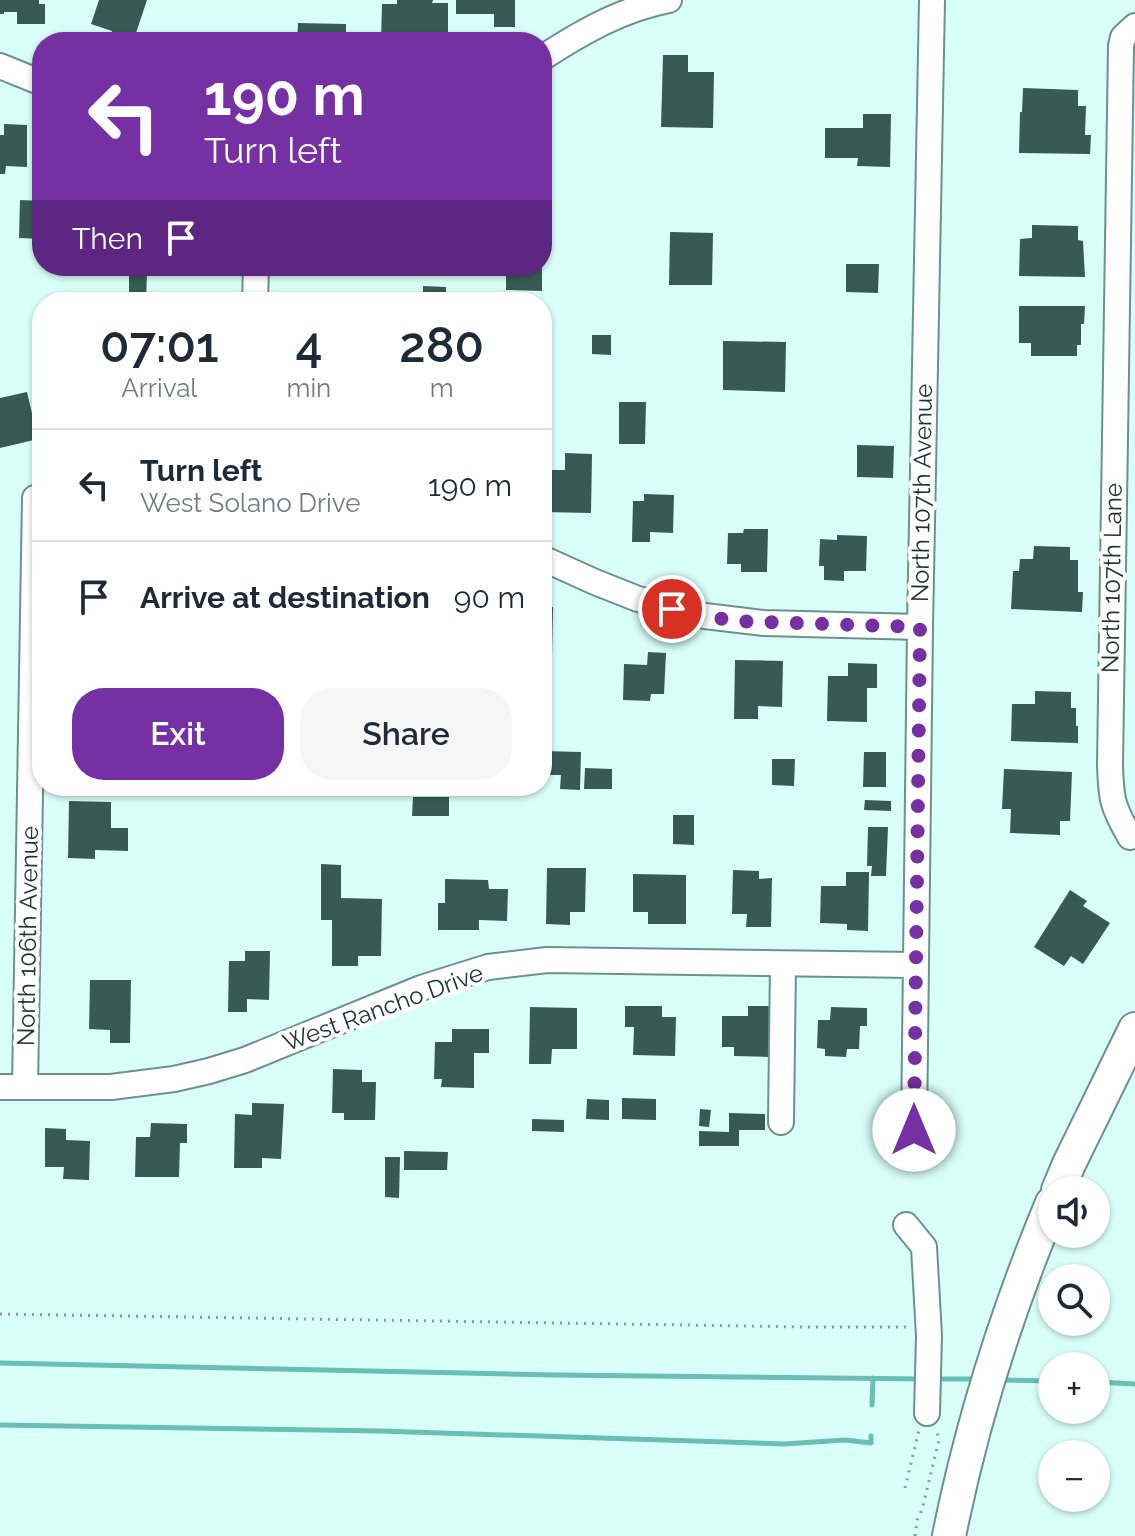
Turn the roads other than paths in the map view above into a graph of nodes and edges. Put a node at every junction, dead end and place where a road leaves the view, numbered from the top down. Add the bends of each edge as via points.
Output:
1 (669, 0) edge
2 (932, 0) edge
3 (1132, 27) edge
4 (552, 52) edge
5 (0, 66) edge
6 (32, 79) edge
7 (552, 563) edge
8 (1124, 563) edge
9 (920, 627) junction
10 (32, 792) edge
11 (1130, 837) dead end
12 (783, 964) junction
13 (915, 965) junction
14 (1135, 1029) edge
15 (0, 1087) edge
16 (25, 1087) junction
17 (781, 1122) dead end
18 (914, 1130) dead end
19 (1064, 1176) edge
20 (906, 1225) dead end
21 (1038, 1239) edge
22 (927, 1413) road end
23 (949, 1536) edge

1 - 4 street via 622,13
2 - 9 street, North 107th Avenue
3 - 8 street, North 107th Lane via 1121,46
5 - 6 street
7 - 9 street via 638,599 705,616
8 - 11 street, North 107th Lane via 1110,794
9 - 13 street, North 107th Avenue
10 - 16 street, North 106th Avenue
12 - 13 street, West Rancho Drive
12 - 16 street, West Rancho Drive via 547,960 488,967 209,1071 111,1087
12 - 17 street
13 - 18 street, North 107th Avenue
14 - 19 main road
15 - 16 street, West Rancho Drive
20 - 22 street via 924,1247
21 - 23 main road via 985,1389

